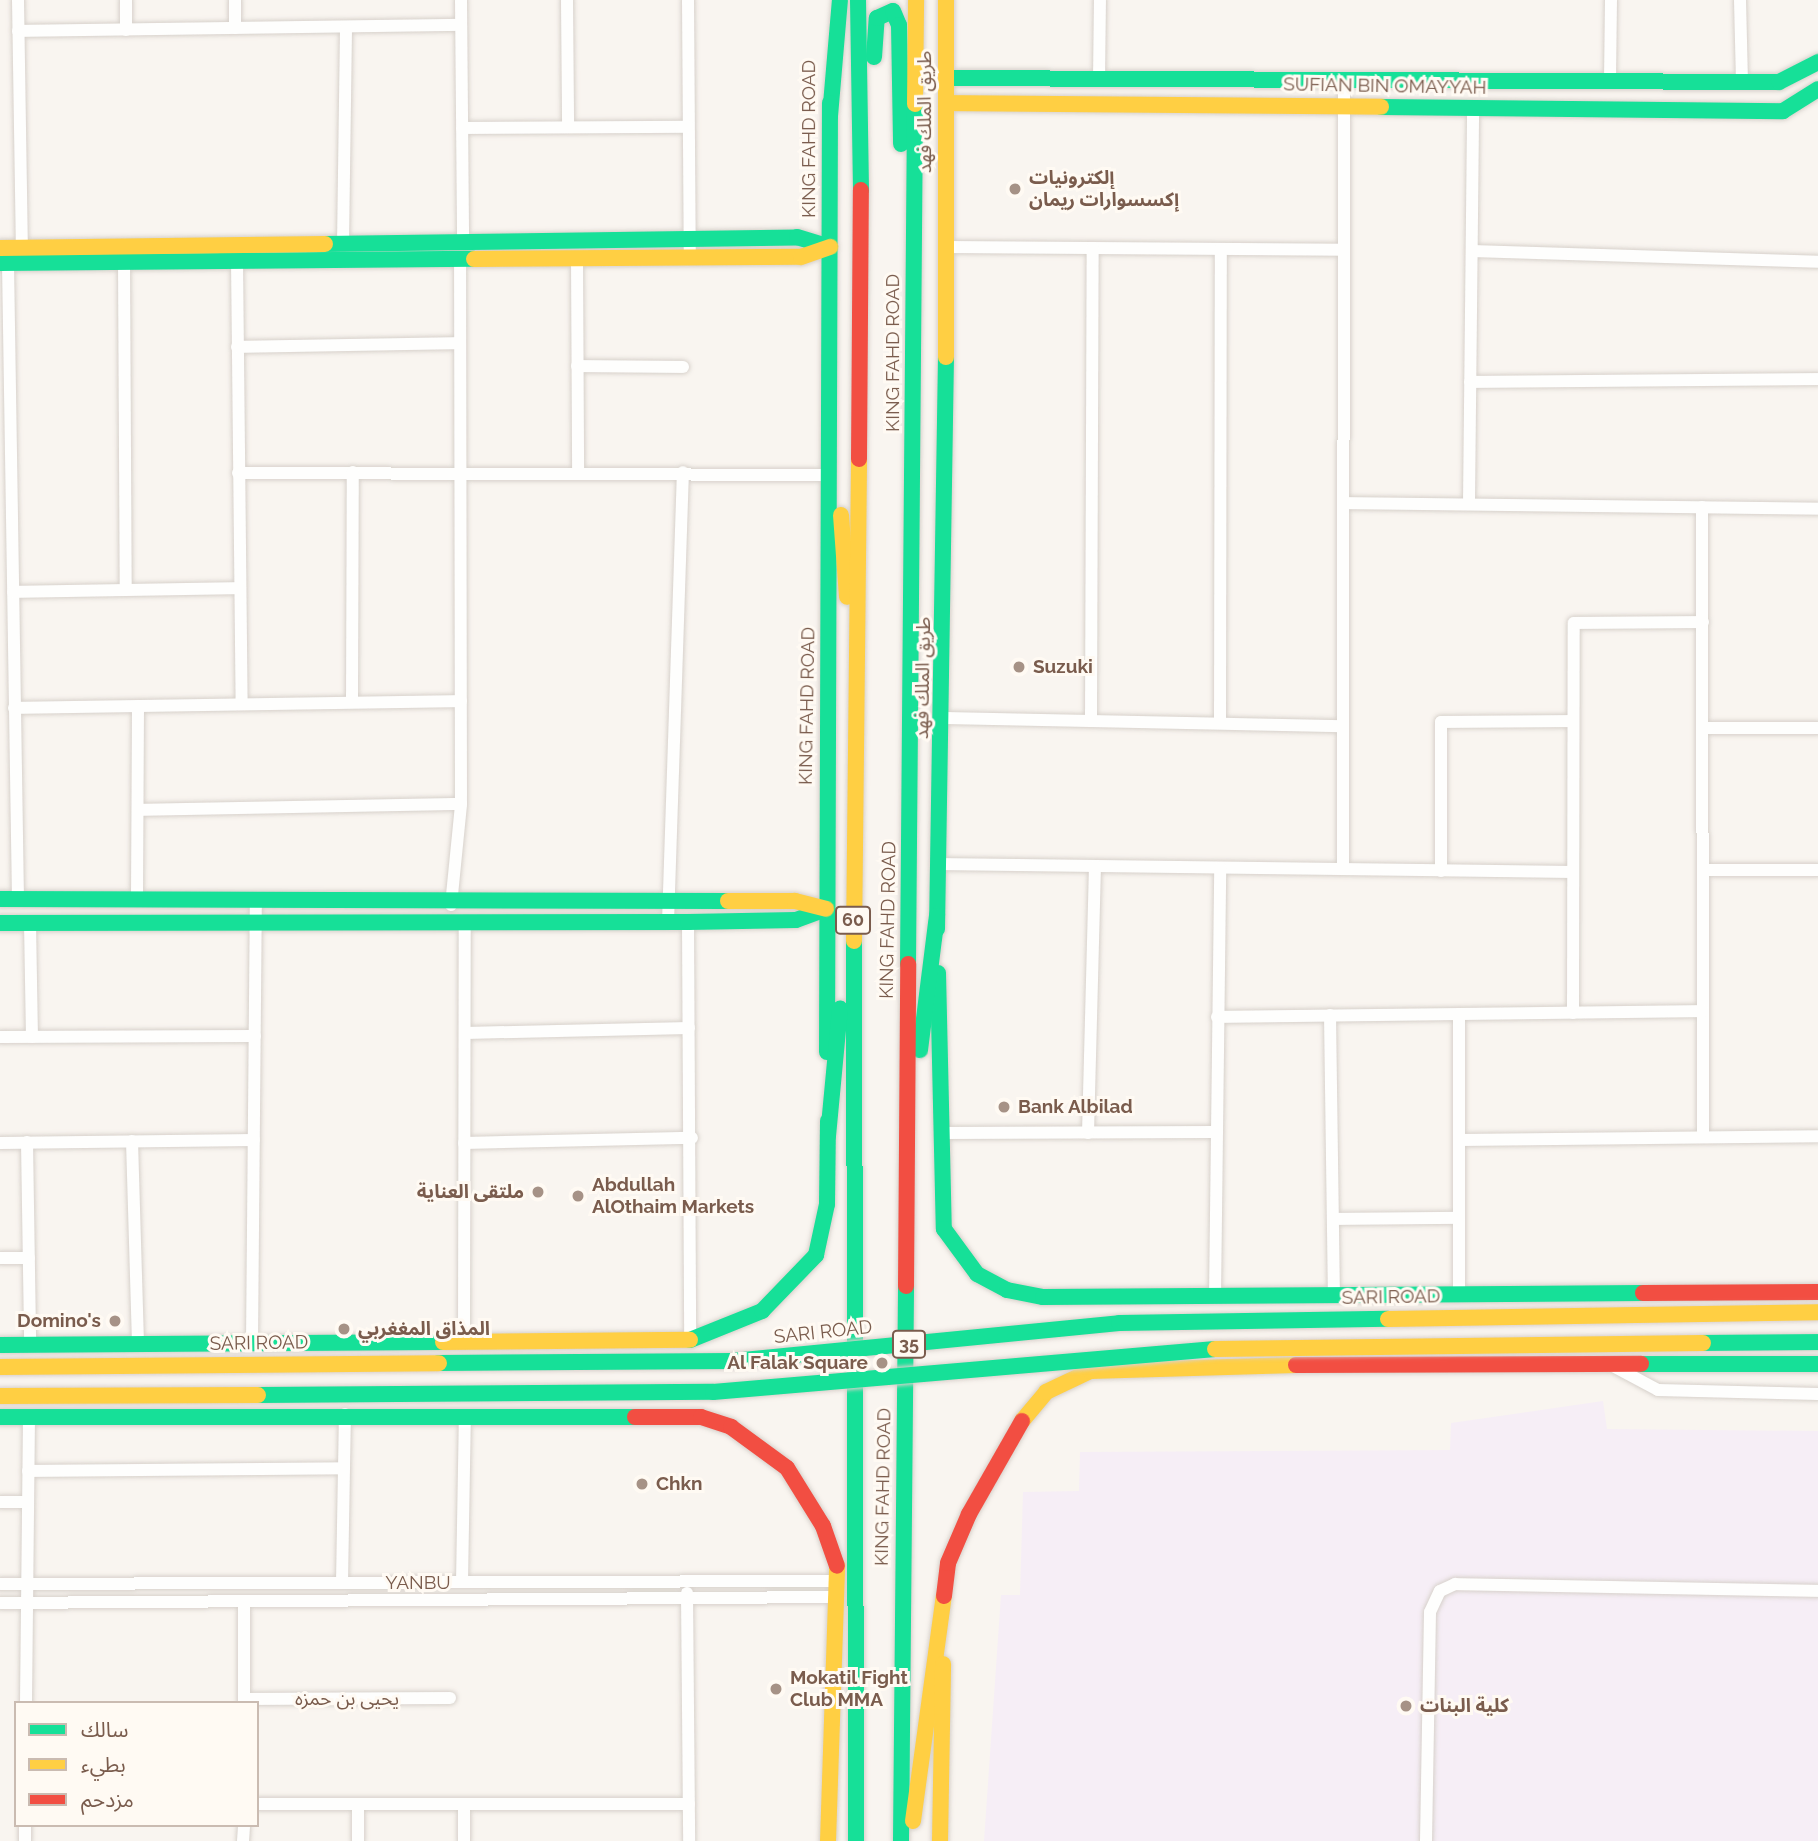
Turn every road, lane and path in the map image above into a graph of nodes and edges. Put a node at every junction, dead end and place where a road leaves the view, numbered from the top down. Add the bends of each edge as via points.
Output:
1 (18, 0) edge
2 (126, 0) edge
3 (234, 0) edge
4 (461, 0) edge
5 (567, 0) edge
6 (688, 0) edge
7 (830, 0) edge
8 (840, 0) edge
9 (858, 0) edge
10 (916, 0) edge
11 (946, 0) edge
12 (1100, 0) edge
13 (1611, 0) edge
14 (1740, 0) edge
15 (460, 25) junction
16 (346, 27) junction
17 (234, 28) junction
18 (126, 30) junction
19 (18, 31) junction
20 (1818, 62) edge
21 (946, 78) junction
22 (1099, 79) junction
23 (1343, 80) junction
24 (1610, 81) junction
25 (1742, 82) junction
26 (1818, 89) edge
27 (946, 103) junction
28 (1345, 107) junction
29 (1474, 108) junction
30 (830, 116) junction
31 (568, 127) junction
32 (688, 127) junction
33 (462, 128) junction
34 (690, 240) junction
35 (343, 244) junction
36 (830, 247) junction
37 (946, 247) junction
38 (0, 248) edge
39 (22, 248) junction
40 (1093, 248) junction
41 (1221, 249) junction
42 (462, 250) junction
43 (1344, 250) junction
44 (1472, 251) junction
45 (576, 257) junction
46 (690, 257) junction
47 (237, 260) junction
48 (124, 262) junction
49 (1818, 262) edge
50 (4, 263) edge
51 (863, 276) junction
52 (460, 343) junction
53 (237, 347) junction
54 (830, 364) junction
55 (576, 366) junction
56 (683, 367) dead end
57 (914, 374) junction
58 (1818, 379) edge
59 (1470, 382) junction
60 (578, 471) junction
61 (353, 472) junction
62 (460, 472) junction
63 (683, 472) junction
64 (238, 473) junction
65 (830, 475) junction
66 (1469, 502) junction
67 (1344, 503) junction
68 (1702, 507) junction
69 (1818, 509) edge
70 (240, 588) junction
71 (126, 590) junction
72 (13, 592) junction
73 (1703, 622) junction
74 (854, 687) junction
75 (461, 701) junction
76 (352, 702) junction
77 (243, 704) junction
78 (138, 706) junction
79 (15, 708) junction
80 (945, 718) junction
81 (1091, 721) junction
82 (1573, 721) junction
83 (1220, 723) junction
84 (1343, 726) junction
85 (1704, 728) junction
86 (1818, 728) edge
87 (461, 804) junction
88 (138, 810) junction
89 (936, 863) junction
90 (1095, 866) junction
91 (1220, 868) junction
92 (1343, 868) junction
93 (1704, 870) junction
94 (1818, 870) edge
95 (1441, 871) junction
96 (1573, 872) junction
97 (853, 884) junction
98 (18, 898) junction
99 (137, 898) junction
100 (0, 899) edge
101 (256, 900) junction
102 (671, 901) junction
103 (451, 905) junction
104 (826, 909) junction
105 (937, 916) junction
106 (667, 922) junction
107 (688, 922) junction
108 (0, 923) edge
109 (30, 923) junction
110 (465, 923) junction
111 (256, 924) junction
112 (1703, 1011) junction
113 (1573, 1013) junction
114 (1459, 1014) junction
115 (1329, 1015) junction
116 (1217, 1017) junction
117 (689, 1028) junction
118 (465, 1033) junction
119 (255, 1036) junction
120 (0, 1037) edge
121 (32, 1037) junction
122 (1216, 1132) junction
123 (940, 1133) junction
124 (1088, 1133) junction
125 (1703, 1135) junction
126 (828, 1136) junction
127 (1818, 1136) edge
128 (692, 1138) junction
129 (254, 1140) junction
130 (1459, 1140) junction
131 (132, 1141) junction
132 (27, 1142) junction
133 (0, 1143) edge
134 (464, 1143) junction
135 (907, 1157) junction
136 (1459, 1218) junction
137 (1333, 1219) junction
138 (0, 1258) edge
139 (29, 1258) junction
140 (1818, 1292) edge
141 (1459, 1294) junction
142 (1335, 1295) junction
143 (1215, 1296) junction
144 (1818, 1312) edge
145 (690, 1340) junction
146 (464, 1341) junction
147 (1818, 1342) edge
148 (252, 1343) junction
149 (30, 1344) junction
150 (138, 1344) junction
151 (0, 1345) edge
152 (1818, 1364) edge
153 (1609, 1365) junction
154 (0, 1367) edge
155 (1818, 1394) edge
156 (0, 1396) edge
157 (345, 1415) junction
158 (465, 1415) junction
159 (0, 1417) edge
160 (29, 1417) junction
161 (344, 1468) junction
162 (29, 1471) junction
163 (0, 1502) edge
164 (28, 1502) junction
165 (687, 1581) junction
166 (836, 1581) junction
167 (462, 1582) junction
168 (342, 1583) junction
169 (0, 1584) edge
170 (27, 1584) junction
171 (1818, 1591) edge
172 (944, 1596) junction
173 (687, 1598) junction
174 (244, 1601) junction
175 (0, 1603) edge
176 (27, 1603) junction
177 (450, 1698) dead end
178 (26, 1701) edge
179 (244, 1701) edge
180 (259, 1804) edge
181 (358, 1804) junction
182 (464, 1804) junction
183 (689, 1804) junction
184 (358, 1841) edge
185 (464, 1841) edge
186 (689, 1841) edge
187 (828, 1841) edge
188 (856, 1841) edge
189 (901, 1841) edge
190 (910, 1841) edge
191 (940, 1841) edge
192 (1426, 1841) edge

1 - 19 street
2 - 18 street
3 - 17 street
4 - 15 street
5 - 31 street
6 - 32 street
7 - 30 main road, KING FAHD ROAD
8 - 30 main road
9 - 51 main road, KING FAHD ROAD / 60
10 - 57 main road, KING FAHD ROAD
11 - 21 main road, طريق الملك فهد
12 - 22 street
13 - 24 street
14 - 25 street
15 - 16 street
15 - 33 street
16 - 17 street
16 - 35 street
17 - 18 street
18 - 19 street
19 - 39 street
20 - 25 main road, SUFIAN BIN OMAYYAH via 1779,82
21 - 22 main road, SUFIAN BIN OMAYYAH
21 - 27 main road, طريق الملك فهد
22 - 23 main road, SUFIAN BIN OMAYYAH
23 - 24 main road, SUFIAN BIN OMAYYAH
23 - 28 street
24 - 25 main road, SUFIAN BIN OMAYYAH
26 - 29 main road, SUFIAN BIN OMAYYAH via 1783,111
27 - 28 main road, SUFIAN BIN OMAYYAH
27 - 37 main road, طريق الملك فهد
28 - 29 main road, SUFIAN BIN OMAYYAH
28 - 43 street
29 - 44 street
30 - 36 main road, KING FAHD ROAD
31 - 32 street
31 - 33 street
32 - 34 street
33 - 42 street
34 - 36 main road via 797,237
34 - 42 main road
34 - 46 street
35 - 39 main road
35 - 42 main road
36 - 46 main road via 801,257
36 - 54 main road, KING FAHD ROAD
37 - 40 street
37 - 80 main road, طريق الملك فهد
38 - 39 main road
40 - 41 street
40 - 81 street
41 - 43 street
41 - 83 street
42 - 45 main road
42 - 47 main road
42 - 52 street
43 - 67 street
44 - 49 street
44 - 59 street
45 - 46 main road
45 - 55 street
47 - 48 main road
47 - 53 street
48 - 50 main road
48 - 71 street
50 - 72 street
51 - 57 main road via 870,220 874,30 884,10 893,11 899,24 905,300
51 - 74 main road, KING FAHD ROAD / 60
52 - 53 street
52 - 62 street
53 - 64 street
54 - 65 main road, KING FAHD ROAD
54 - 74 main road, KING FAHD ROAD
55 - 56 street
55 - 60 street
57 - 135 main road, KING FAHD ROAD
58 - 59 street
59 - 66 street
60 - 62 street
60 - 63 street
61 - 62 street
61 - 64 street
61 - 76 street
62 - 75 street
63 - 65 street
63 - 102 street
64 - 70 street
65 - 104 main road, KING FAHD ROAD
66 - 67 street
66 - 68 street
67 - 84 street
68 - 69 street
68 - 73 street
70 - 71 street
70 - 77 street
71 - 72 street
72 - 79 street
73 - 82 street via 1574,623
73 - 85 street
74 - 97 main road, KING FAHD ROAD / 60
75 - 76 street
75 - 87 street
76 - 77 street
77 - 78 street
78 - 79 street
78 - 88 street
79 - 98 street
80 - 81 street
80 - 89 main road, طريق الملك فهد
81 - 83 street
82 - 95 street via 1441,722
82 - 96 street
83 - 84 street
84 - 92 street
85 - 86 street
85 - 93 street
87 - 88 street
87 - 103 street
88 - 99 street
89 - 90 street
89 - 105 main road, طريق الملك فهد
90 - 91 street
90 - 124 street
91 - 92 street
91 - 116 street
92 - 95 street
93 - 94 street
93 - 112 street
95 - 96 street
96 - 113 street
97 - 126 main road
97 - 188 main road, KING FAHD ROAD / 60
98 - 99 main road
98 - 100 main road
99 - 101 main road
101 - 103 main road
101 - 111 street
102 - 103 main road
102 - 104 main road via 795,901
102 - 106 street
104 - 107 main road via 796,920
104 - 126 main road, KING FAHD ROAD
105 - 123 main road, طريق الملك فهد
105 - 135 main road
106 - 107 main road
106 - 110 main road
107 - 117 street
108 - 109 main road
109 - 111 main road
109 - 121 street
110 - 111 main road
110 - 118 street
111 - 119 street
112 - 113 street
112 - 125 street
113 - 114 street
114 - 115 street
114 - 130 street
115 - 116 street
115 - 137 street
116 - 122 street
117 - 118 street
117 - 128 street
118 - 134 street
119 - 121 street
119 - 129 street
120 - 121 street
122 - 124 street
122 - 143 street
123 - 124 street
123 - 143 main road, طريق الملك فهد via 939,1205 957,1254 1007,1290 1043,1297
125 - 127 street
125 - 130 street
126 - 145 main road, KING FAHD ROAD via 824,1230 801,1276 762,1311
128 - 134 street
128 - 145 street
129 - 131 street
129 - 148 street
130 - 136 street
131 - 132 street
131 - 150 street
132 - 133 street
132 - 139 street
134 - 146 street
135 - 189 main road, KING FAHD ROAD
136 - 137 street
136 - 141 street
137 - 142 street
138 - 139 street
139 - 149 street
140 - 141 main road, طريق الملك فهد
141 - 142 main road, طريق الملك فهد
142 - 143 main road, طريق الملك فهد
144 - 154 main road, SARI ROAD / 35, bridge via 1119,1324 733,1362
145 - 146 main road
146 - 148 main road
147 - 156 main road, 35, bridge via 1198,1349 713,1392
148 - 150 main road
149 - 150 main road
149 - 151 main road
152 - 153 main road
153 - 155 street via 1658,1390
153 - 172 main road via 1165,1365 1090,1371 1046,1392 1020,1423 969,1514 948,1563
157 - 158 main road
157 - 160 main road
157 - 161 street
158 - 166 main road via 654,1413 731,1427 786,1468 822,1527
158 - 167 street
159 - 160 main road
160 - 162 street
161 - 162 street
161 - 168 street
162 - 164 street
163 - 164 street
164 - 170 street
165 - 166 street, YANBU
165 - 167 street, YANBU
165 - 173 street
166 - 173 street, YANBU
166 - 187 main road
167 - 168 street, YANBU
168 - 170 street, YANBU
169 - 170 street, YANBU
170 - 176 street
171 - 192 street via 1455,1584 1440,1591 1430,1612
172 - 190 main road
172 - 191 main road
173 - 174 street, YANBU
173 - 183 street
174 - 176 street, YANBU
174 - 179 street
175 - 176 street, YANBU
176 - 178 street
177 - 179 street, يحيى بن حمزه
180 - 181 street
181 - 182 street
181 - 184 street
182 - 183 street
182 - 185 street
183 - 186 street

